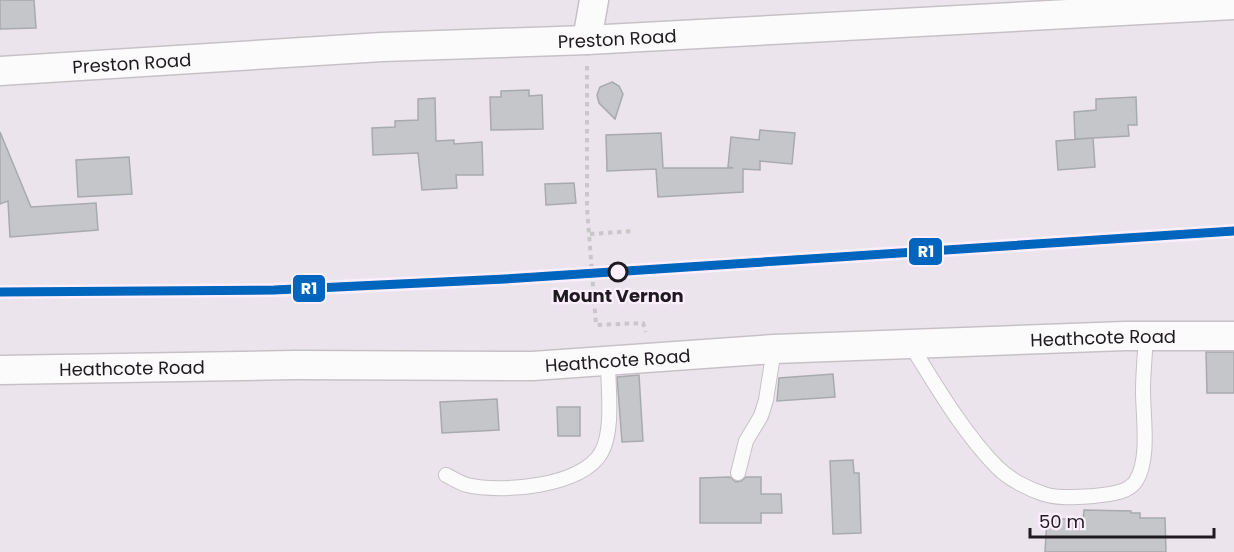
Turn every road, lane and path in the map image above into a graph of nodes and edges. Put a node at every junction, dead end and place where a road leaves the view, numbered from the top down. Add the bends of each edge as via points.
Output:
1 (594, 0) edge
2 (1234, 5) edge
3 (587, 39) junction
4 (0, 71) edge
5 (634, 231) dead end
6 (590, 234) junction
7 (596, 325) dead end
8 (1146, 336) junction
9 (1234, 336) edge
10 (910, 344) junction
11 (774, 350) junction
12 (608, 362) junction
13 (0, 370) edge
14 (738, 473) dead end
15 (446, 475) dead end

1 - 3 street
2 - 3 street, Preston Road
3 - 4 street, Preston Road via 382,47
3 - 6 path
5 - 6 path
6 - 7 path
8 - 9 street, Heathcote Road
8 - 10 street, Heathcote Road
8 - 10 lane via 1144,440 1137,480 1112,494 1084,497 1046,495 1018,483 998,468 943,397
10 - 11 street, Heathcote Road
11 - 12 street, Heathcote Road
11 - 14 lane via 766,400 746,441
12 - 13 street, Heathcote Road via 471,367 294,364
12 - 15 lane via 606,441 589,466 546,484 518,486 465,484

